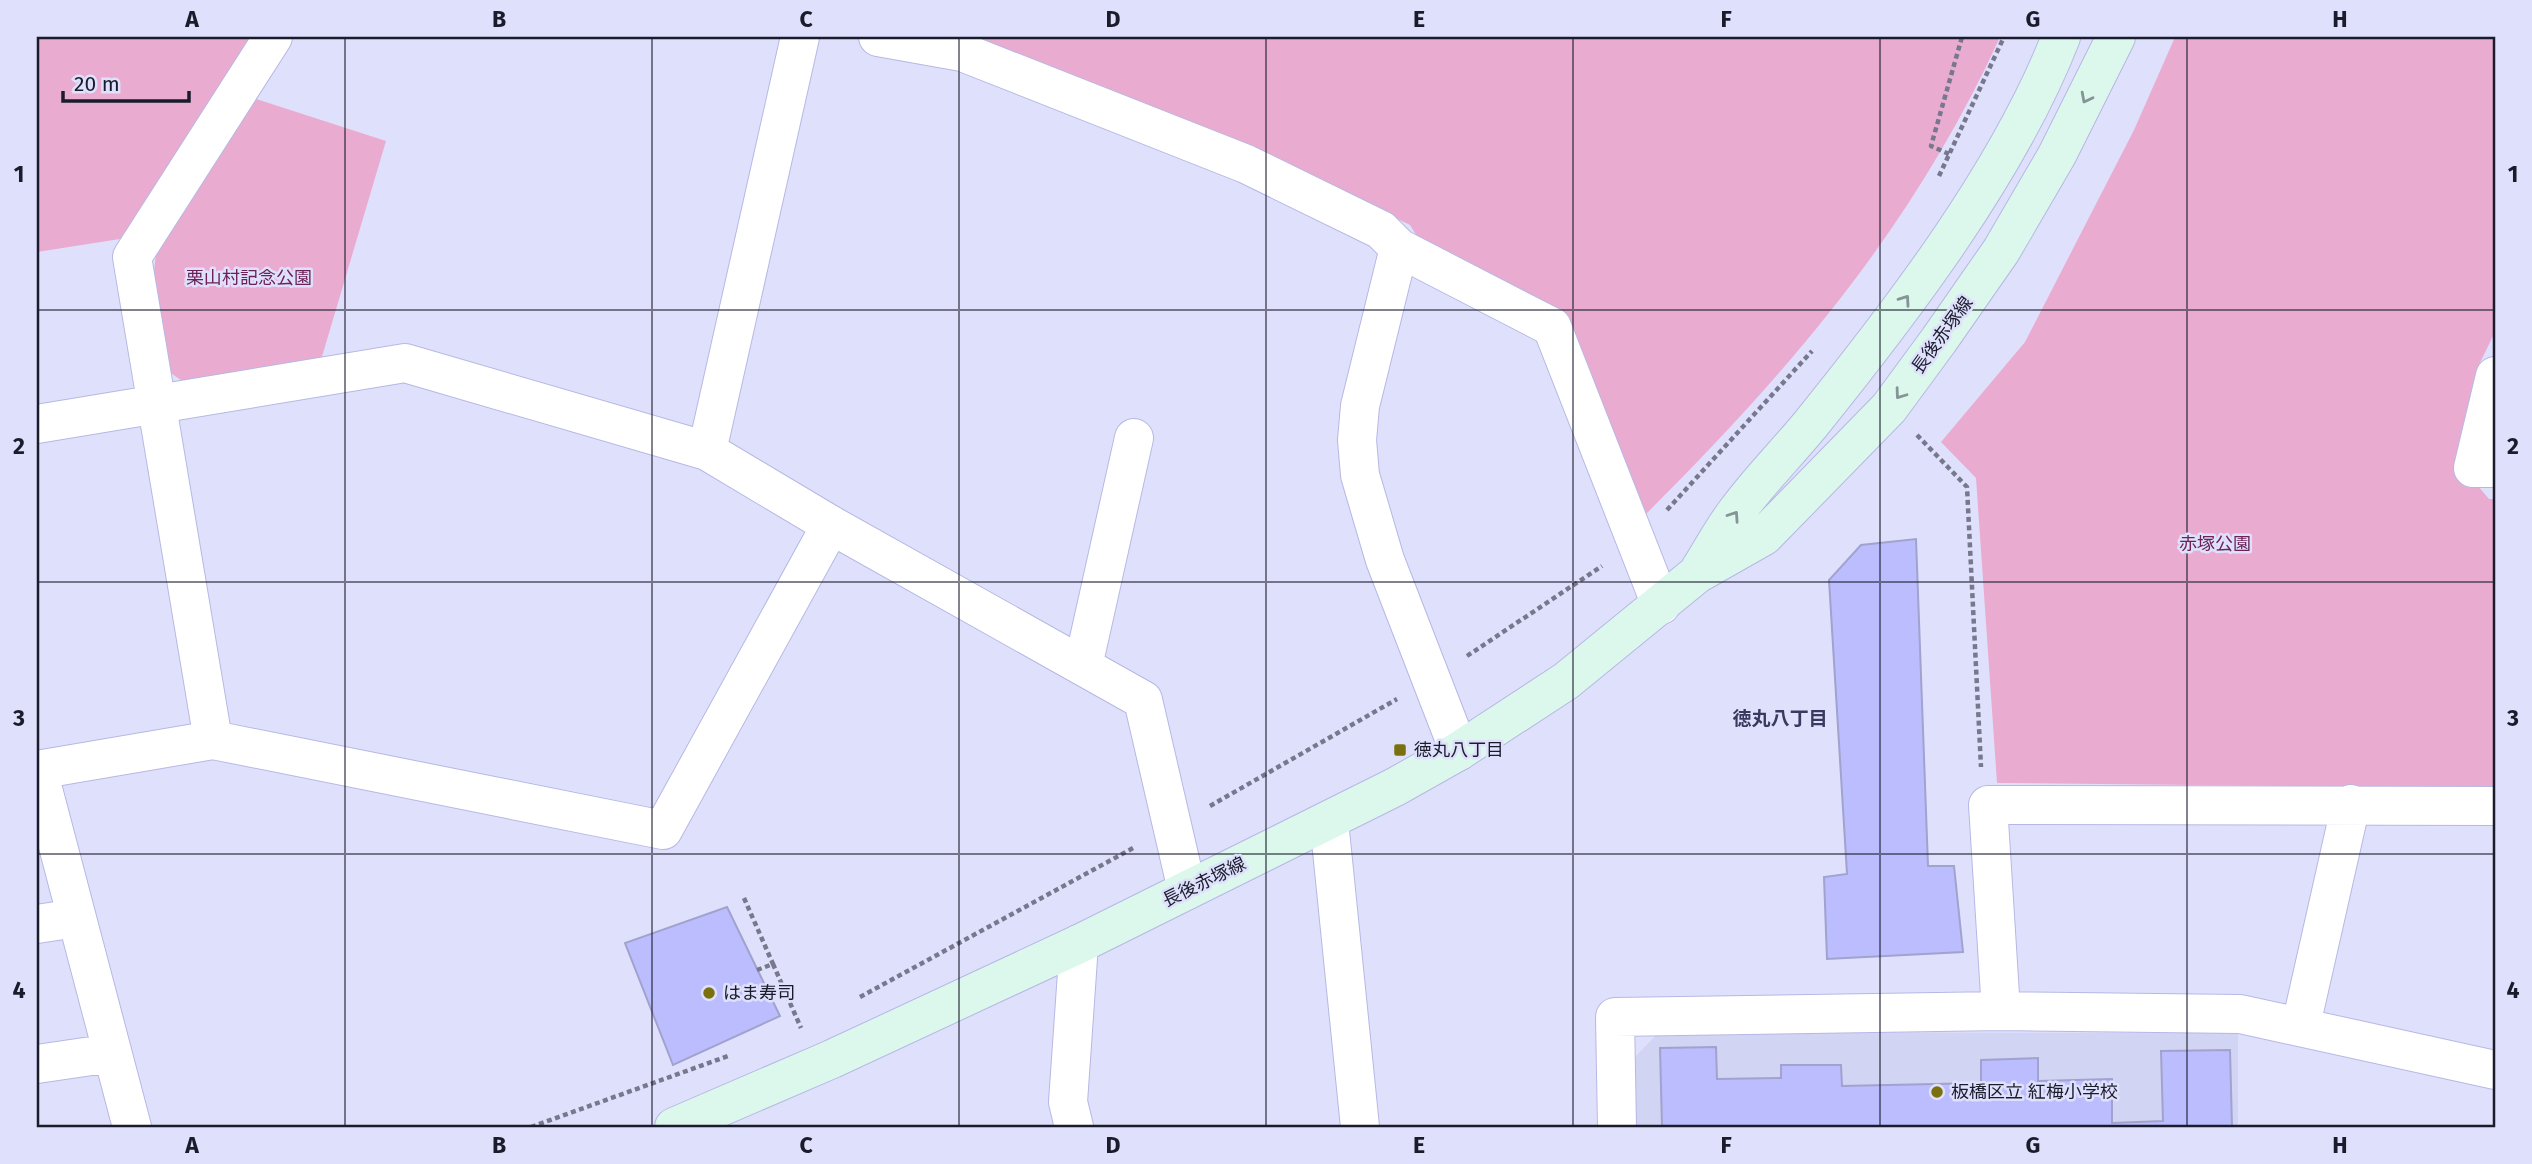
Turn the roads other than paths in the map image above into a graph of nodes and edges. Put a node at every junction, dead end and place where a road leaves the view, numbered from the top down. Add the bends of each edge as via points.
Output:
1 (273, 37) edge
2 (800, 37) edge
3 (877, 37) edge
4 (2061, 37) edge
5 (2116, 37) edge
6 (1399, 248) junction
7 (2495, 376) edge
8 (155, 405) junction
9 (37, 424) edge
10 (1134, 439) dead end
11 (707, 451) junction
12 (2495, 468) edge
13 (831, 525) junction
14 (1697, 574) junction
15 (1661, 606) junction
16 (1083, 666) junction
17 (213, 740) junction
18 (1459, 751) junction
19 (37, 770) edge
20 (2351, 804) junction
21 (2495, 807) edge
22 (1329, 821) junction
23 (1187, 890) junction
24 (76, 918) junction
25 (37, 924) edge
26 (1079, 944) junction
27 (2001, 1011) junction
28 (2301, 1025) junction
29 (112, 1053) junction
30 (37, 1063) edge
31 (2495, 1070) edge
32 (132, 1127) edge
33 (674, 1127) edge
34 (1074, 1127) edge
35 (1360, 1127) edge
36 (1617, 1127) edge

1 - 8 street via 132,257
2 - 11 street
3 - 6 street via 962,52 1246,164 1381,230
14 -> 4 main road, 長後赤塚線 via 1737,511 1888,324 1960,222 2010,142
5 -> 14 main road, 長後赤塚線 via 2057,155 2001,251 1889,408 1765,536
6 - 15 street via 1552,327
6 - 18 street via 1360,406 1360,475 1385,560
7 - 12 street via 2473,468
8 - 9 street
8 - 11 street via 405,363
8 - 17 street
10 - 16 street
11 - 13 street
13 - 16 street
13 - 17 street via 663,830
14 - 15 main road, 長後赤塚線
15 - 18 main road, 長後赤塚線 via 1566,681
16 - 23 street via 1143,700
17 - 19 street
18 - 22 main road, 長後赤塚線
19 - 24 street
20 - 21 street
20 - 27 street via 1988,805
20 - 28 street
22 - 23 main road, 長後赤塚線
22 - 35 street
23 - 26 main road, 長後赤塚線
24 - 25 street
24 - 29 street
26 - 33 main road, 長後赤塚線
26 - 34 street via 1068,1102
27 - 28 street via 2240,1014
27 - 36 street via 1615,1017
28 - 31 street
29 - 30 street
29 - 32 street

